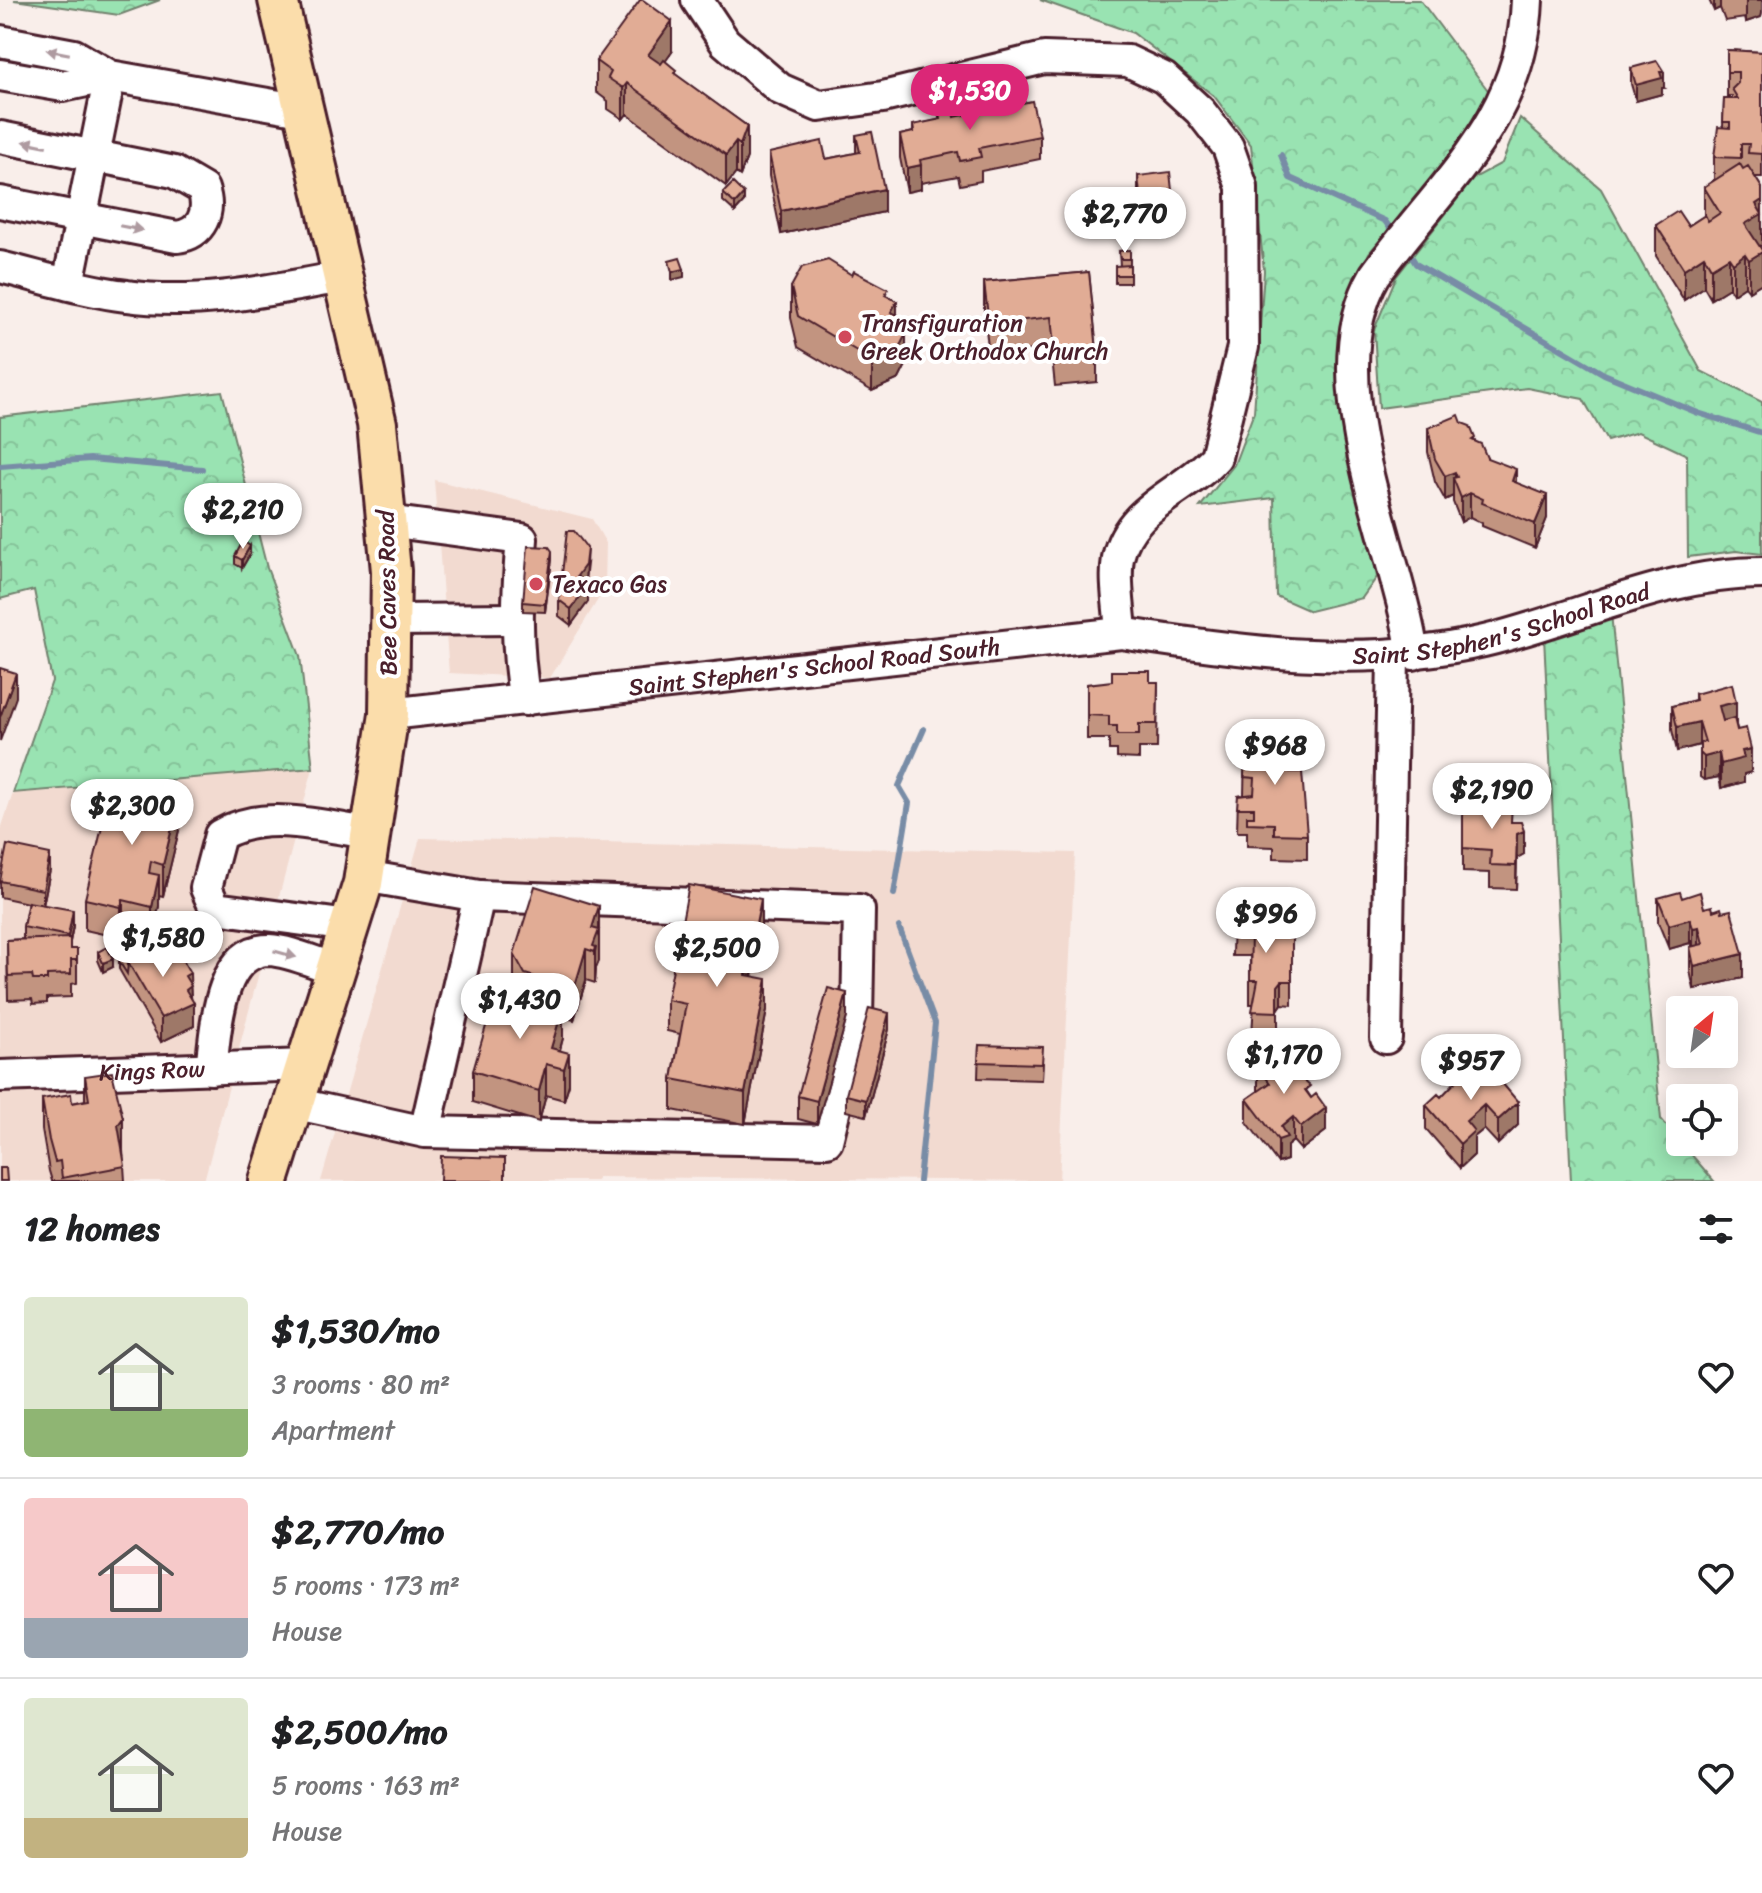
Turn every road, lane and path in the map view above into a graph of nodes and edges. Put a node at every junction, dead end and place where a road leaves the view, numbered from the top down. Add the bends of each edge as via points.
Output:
1 (278, 0) edge
2 (697, 0) edge
3 (1527, 0) edge
4 (0, 41) edge
5 (0, 75) edge
6 (110, 76) junction
7 (302, 110) junction
8 (0, 137) edge
9 (94, 156) junction
10 (0, 202) edge
11 (81, 218) junction
12 (0, 267) edge
13 (342, 277) junction
14 (68, 284) junction
15 (387, 521) junction
16 (1762, 573) edge
17 (517, 619) junction
18 (391, 620) junction
19 (1121, 633) junction
20 (1238, 652) joint
21 (1403, 655) junction
22 (525, 700) junction
23 (389, 714) junction
24 (371, 833) junction
25 (364, 876) junction
26 (479, 896) junction
27 (349, 926) junction
28 (336, 969) junction
29 (1386, 1038) dead end
30 (305, 1065) junction
31 (211, 1069) junction
32 (0, 1076) edge
33 (293, 1103) junction
34 (425, 1132) junction
35 (269, 1181) edge

1 - 7 main road, Bee Caves Road
2 - 19 street via 725,42 780,89 819,106 883,97 1044,58 1128,61 1164,78 1228,147 1242,187 1243,347 1216,457 1144,512 1123,543 1118,561
3 - 21 street via 1521,43 1497,113 1468,160 1375,275 1360,314 1354,384 1357,426
6 -> 4 street via 74,55
5 - 6 street via 63,86
6 - 7 street
6 - 9 street
7 - 13 main road, Bee Caves Road
9 -> 8 street
9 - 11 street
11 -> 9 street via 177,237 197,229 207,210 203,189 187,176
10 - 11 street
11 - 14 street
12 - 14 street
13 - 14 street via 216,298 127,296
13 - 15 main road, Bee Caves Road via 377,424
15 - 17 street via 522,539
15 - 18 main road, Bee Caves Road
16 - 21 street, Saint Stephen's School Road via 1688,580 1484,641
17 - 18 street
17 - 22 street
18 - 23 main road, Bee Caves Road
19 - 20 street, Saint Stephen's School Road South
19 - 22 street, Saint Stephen's School Road South
20 - 21 street, Saint Stephen's School Road
21 - 29 street
22 - 23 street, Saint Stephen's School Road South
23 - 24 main road, Bee Caves Road
24 - 25 main road, Bee Caves Road
24 - 27 street via 264,819 237,825 220,835 206,888 215,908
25 - 26 street
25 - 27 main road, Bee Caves Road
26 - 34 street
26 - 34 street via 859,910 857,1019 827,1141
27 - 28 main road, Bee Caves Road
28 - 30 main road, Bee Caves Road
31 -> 28 street via 229,972 242,959 272,950
30 - 31 street, Kings Row
30 - 33 main road, Bee Caves Road
31 - 32 street, Kings Row
33 - 34 street
33 - 35 main road, Bee Caves Road

